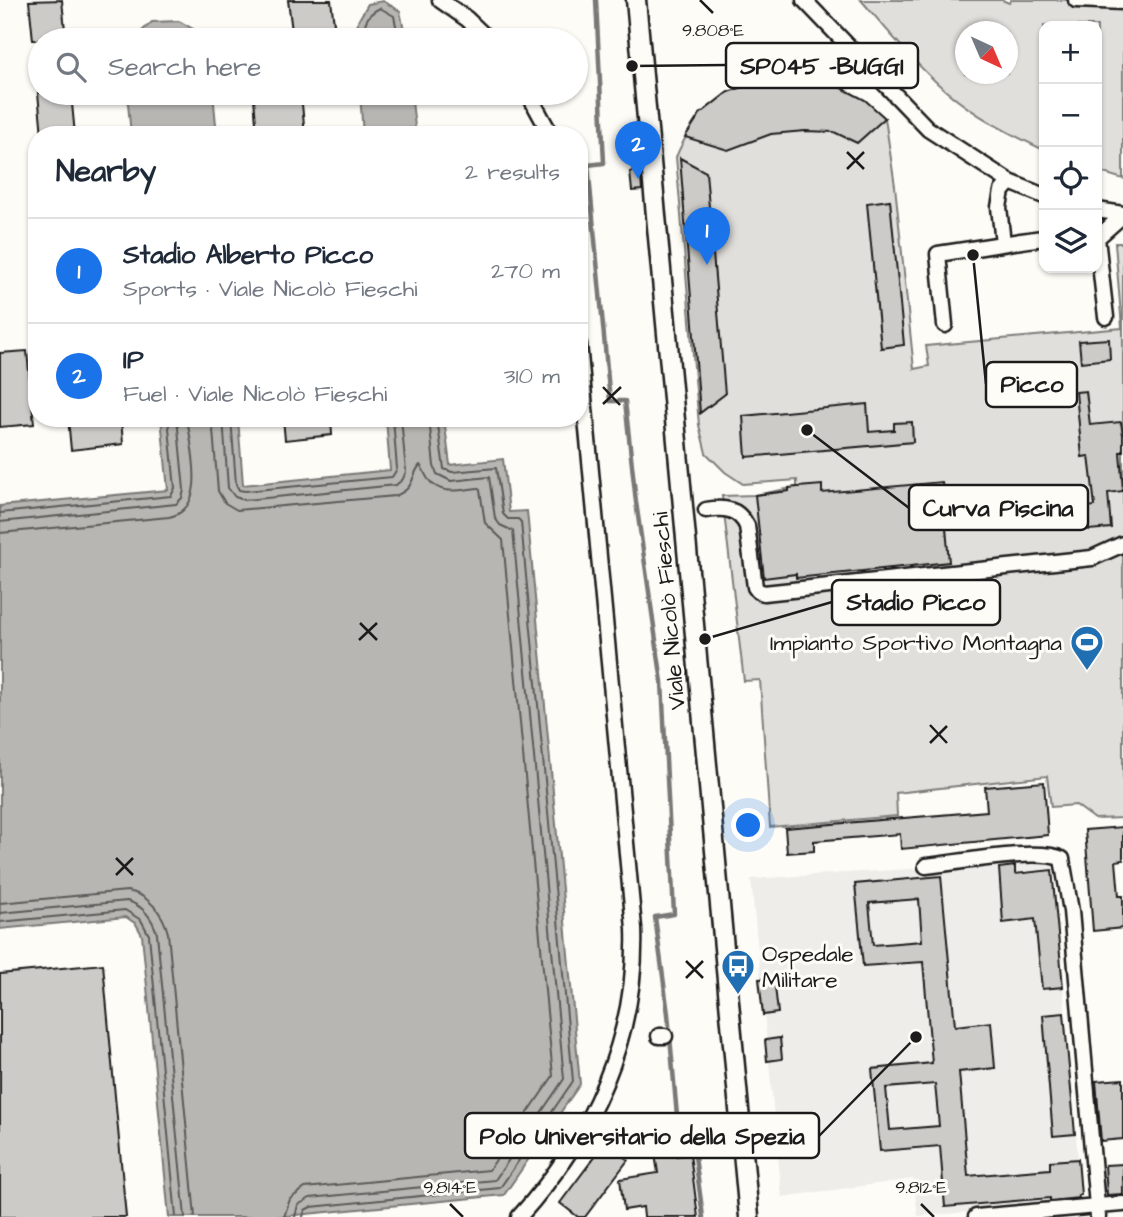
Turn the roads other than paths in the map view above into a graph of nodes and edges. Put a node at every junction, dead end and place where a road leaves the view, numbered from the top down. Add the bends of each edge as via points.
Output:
1 (440, 0) edge
2 (636, 0) edge
3 (804, 0) edge
4 (1076, 0) edge
5 (1123, 2) edge
6 (476, 28) edge
7 (535, 105) edge
8 (546, 126) edge
9 (1010, 183) junction
10 (1039, 194) edge
11 (1102, 211) edge
12 (1123, 214) edge
13 (1039, 238) edge
14 (1003, 243) junction
15 (1106, 317) dead end
16 (945, 325) dead end
17 (587, 427) edge
18 (706, 510) dead end
19 (1123, 544) edge
20 (926, 866) dead end
21 (1123, 1204) edge
22 (1098, 1211) edge
23 (519, 1217) edge
24 (749, 1217) edge
25 (976, 1217) edge

1 - 6 street
2 - 24 main road, Viale Nicolò Fieschi
3 - 9 street via 928,129
4 - 5 street
7 - 8 street
9 - 10 street
9 - 14 street via 1002,191 999,207
11 - 12 street
12 - 15 street via 1097,238
13 - 14 street
14 - 16 street via 938,254
17 - 23 street via 636,964 622,1041 610,1076 574,1143
18 - 19 street via 724,507 743,517 755,587 764,593 1093,558
20 - 22 street via 1032,854 1062,859 1071,911
21 - 22 street
22 - 25 street

